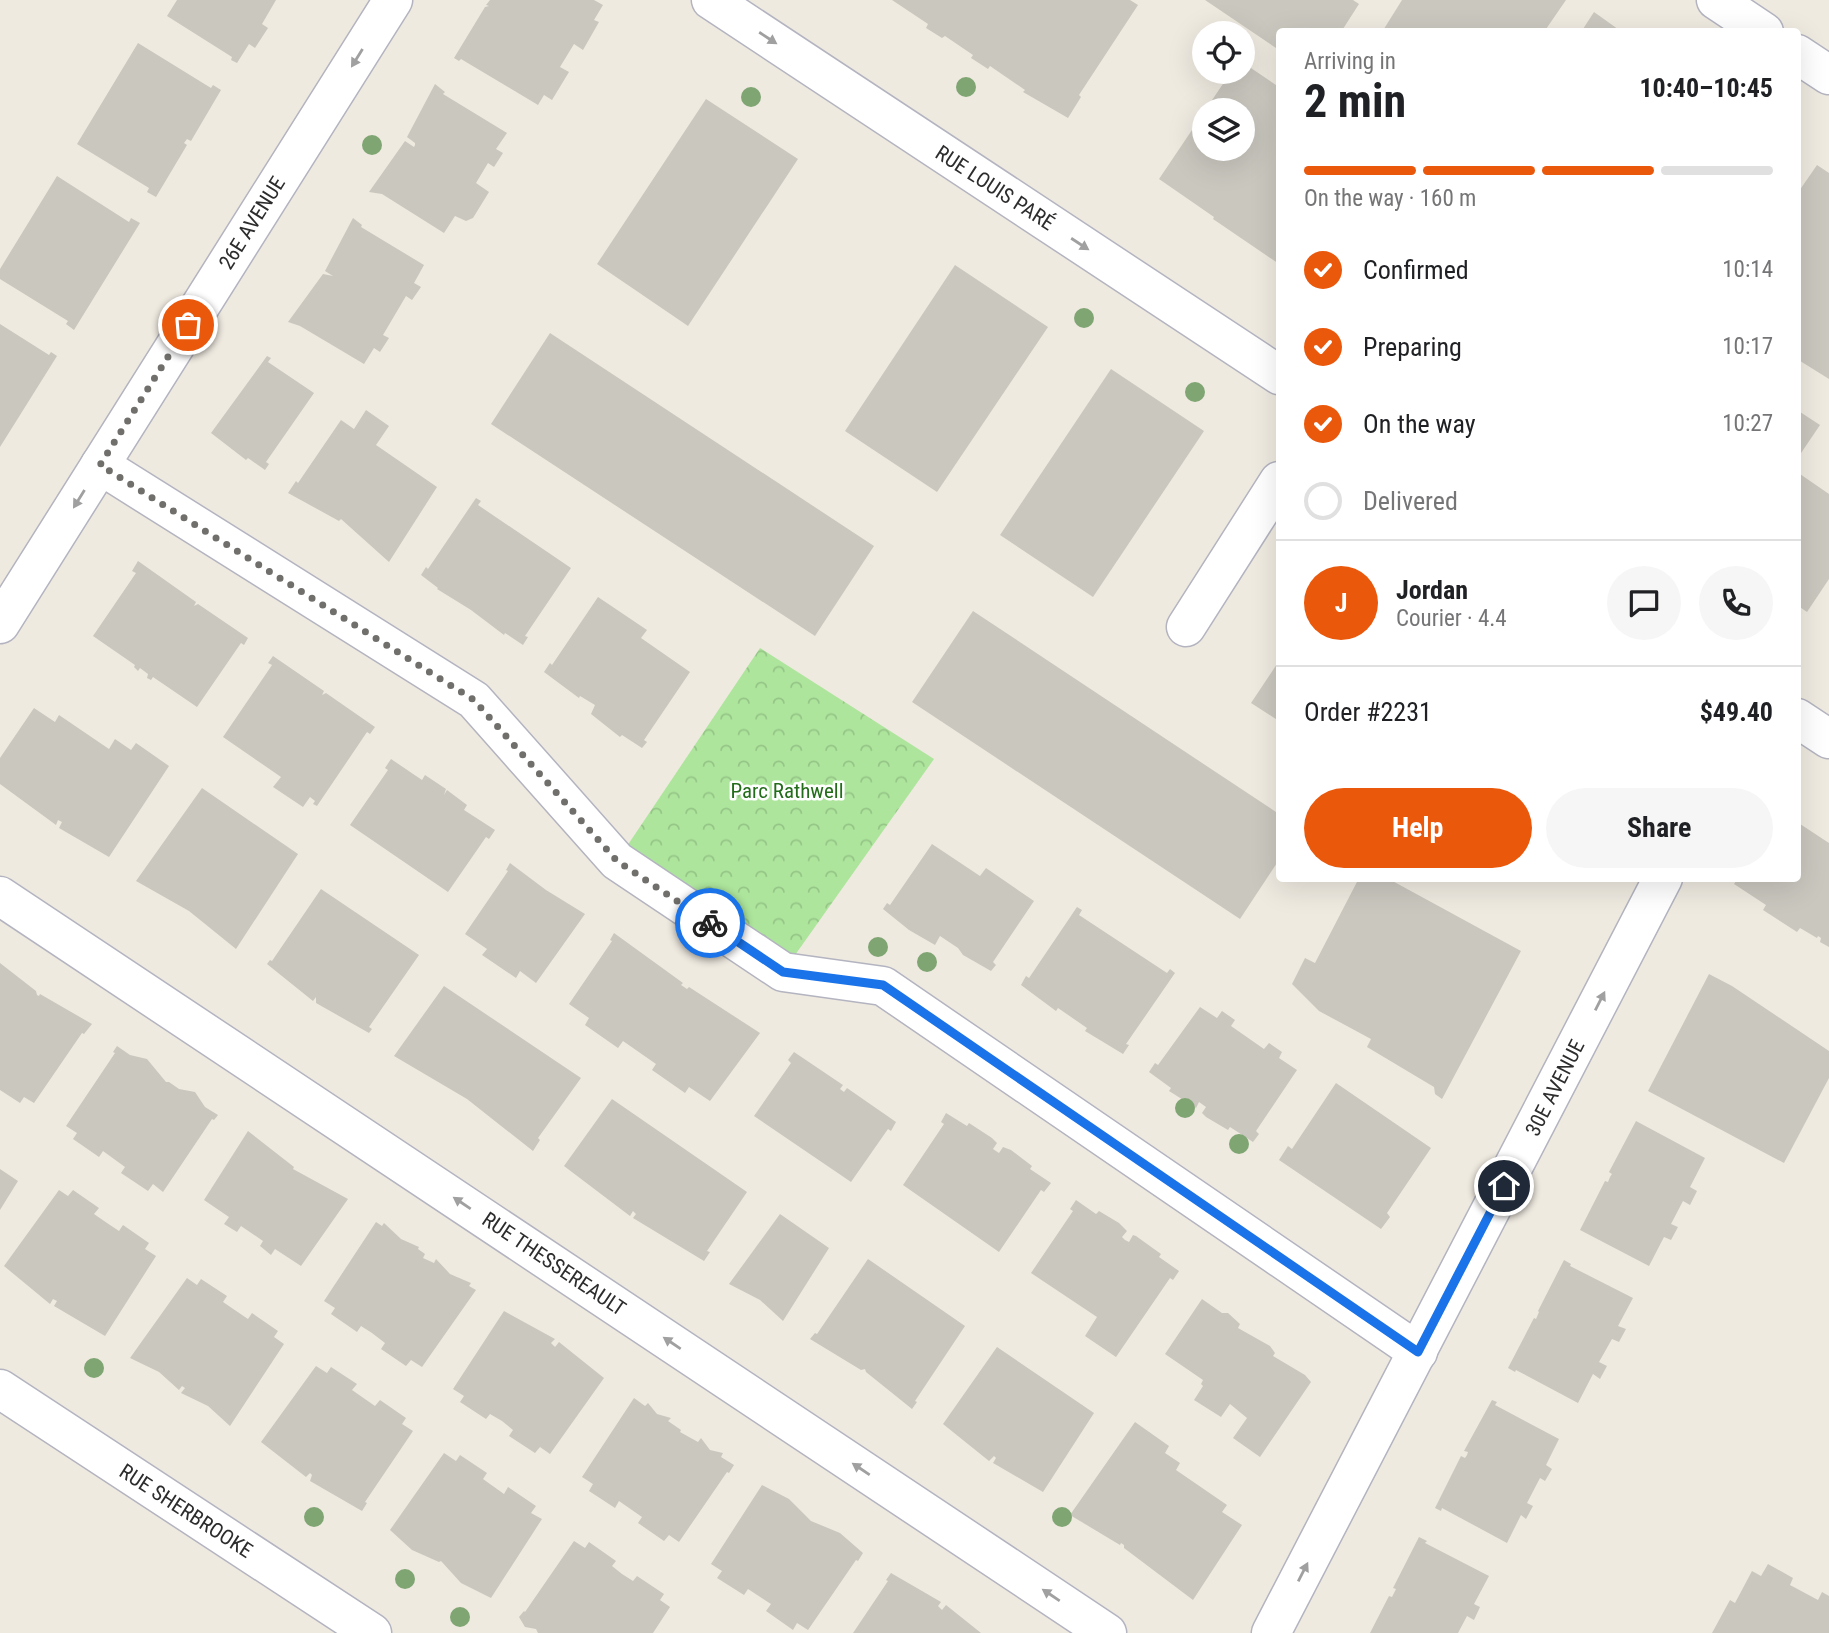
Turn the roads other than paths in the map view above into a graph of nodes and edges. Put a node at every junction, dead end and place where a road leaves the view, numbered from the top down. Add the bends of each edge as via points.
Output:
1 (393, 0) edge
2 (711, 0) edge
3 (1716, 0) edge
4 (1758, 28) edge
5 (1801, 57) edge
6 (1829, 75) edge
7 (1276, 373) edge
8 (100, 465) junction
9 (1276, 486) edge
10 (0, 624) edge
11 (1186, 627) dead end
12 (1801, 721) edge
13 (1829, 739) edge
14 (1661, 882) edge
15 (0, 896) edge
16 (1418, 1352) junction
17 (0, 1389) edge
18 (372, 1633) edge
19 (1107, 1633) edge
20 (1272, 1633) edge

1 -> 8 street, 26E AVENUE
2 -> 7 street, RUE LOUIS PARÉ
3 - 4 street
5 - 6 street
8 -> 10 street, 26E AVENUE
8 - 16 street via 474,700 617,861 783,972 883,985
9 - 11 street
12 - 13 street
16 -> 14 street, 30E AVENUE
19 -> 15 street, RUE THESSEREAULT
20 -> 16 street, 30E AVENUE
17 - 18 street, RUE SHERBROOKE

